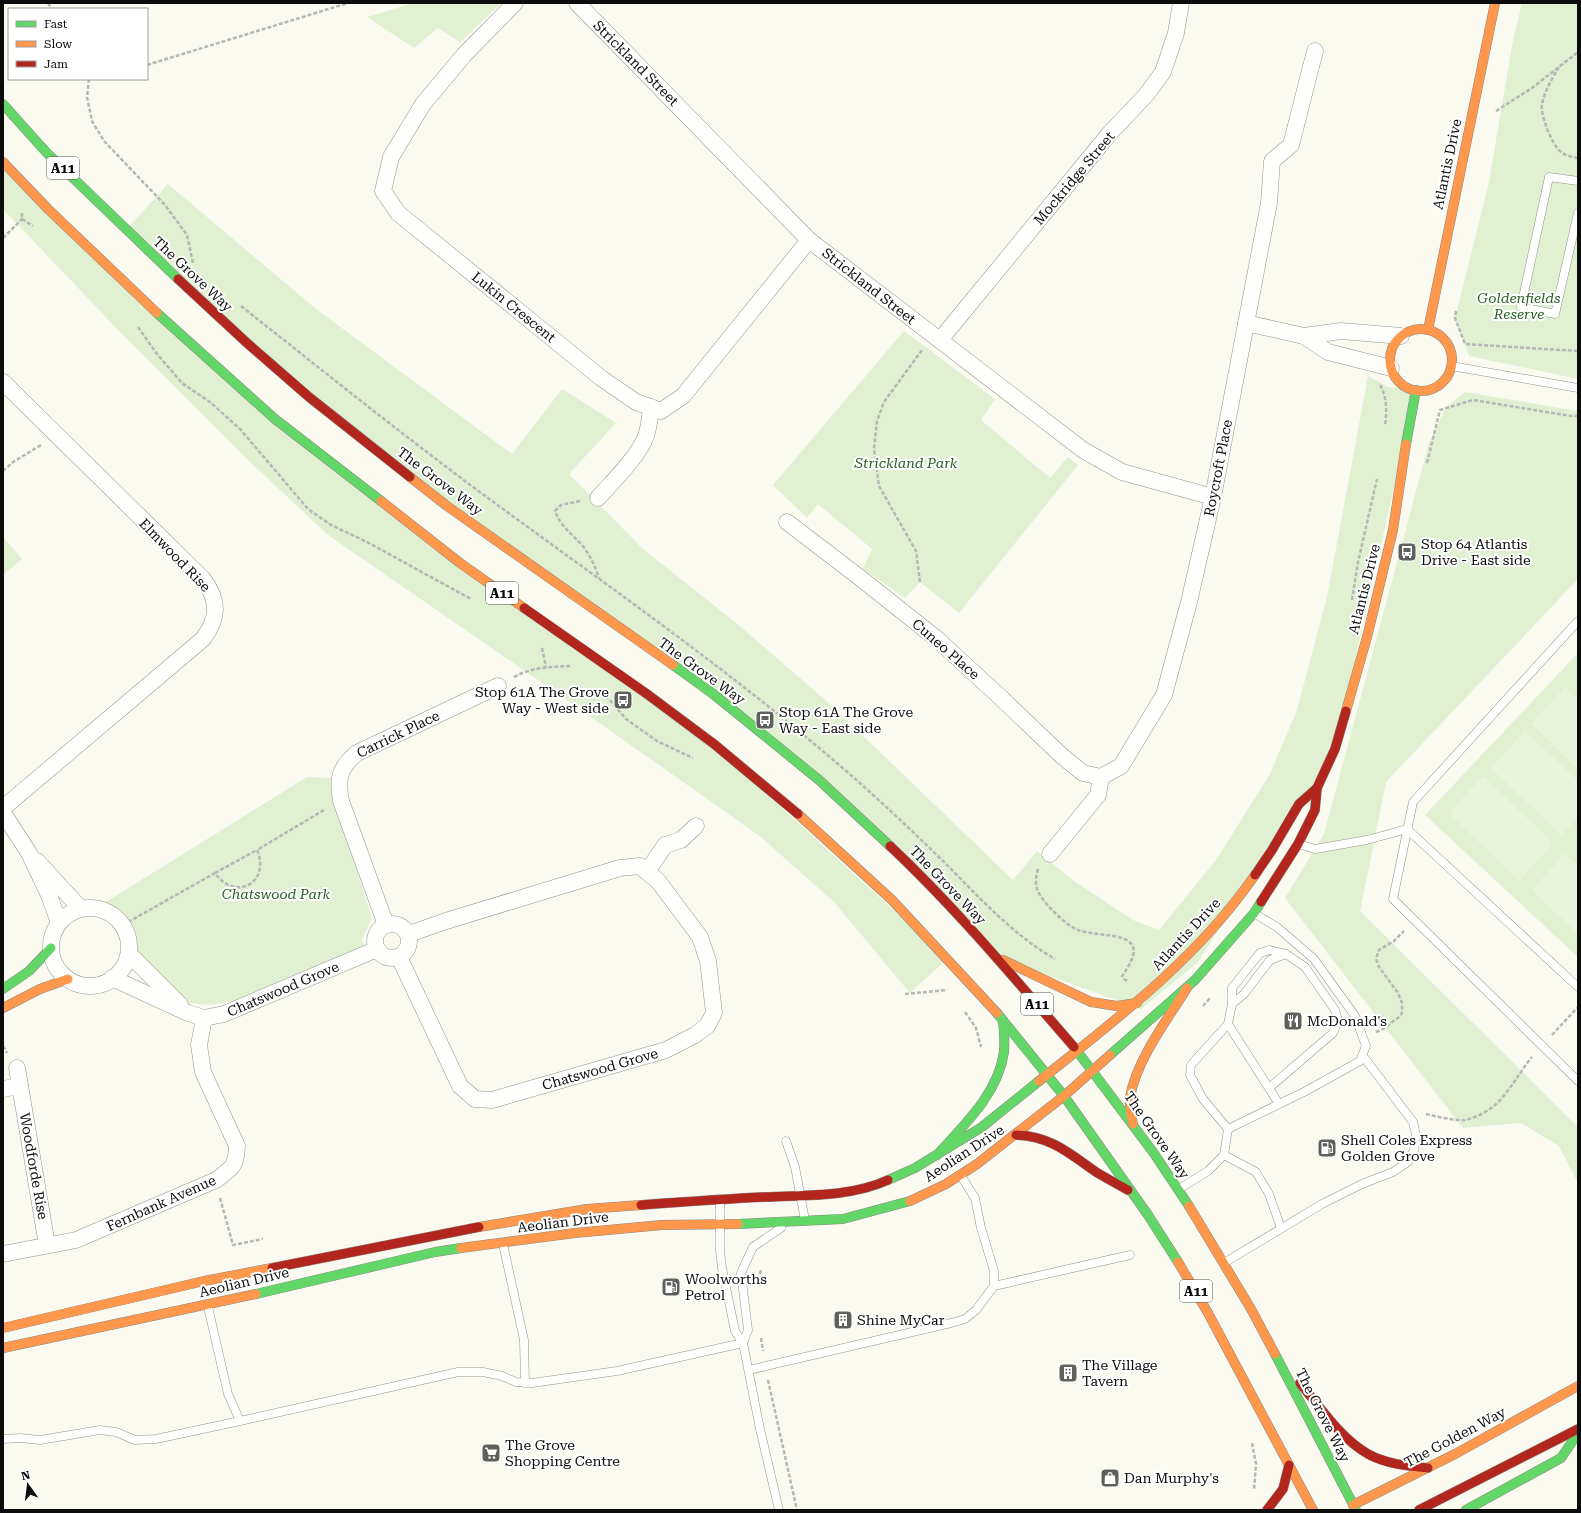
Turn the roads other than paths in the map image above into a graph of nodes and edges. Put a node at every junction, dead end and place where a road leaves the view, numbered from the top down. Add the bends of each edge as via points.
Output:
1 (514, 3) edge
2 (577, 3) edge
3 (1181, 3) edge
4 (1494, 3) edge
5 (1315, 51) dead end
6 (3, 104) edge
7 (3, 162) edge
8 (1578, 181) edge
9 (1578, 212) edge
10 (809, 240) junction
11 (1574, 251) edge
12 (1246, 323) junction
13 (1428, 330) junction
14 (1304, 336) junction
15 (1401, 336) junction
16 (940, 340) junction
17 (1451, 366) junction
18 (1391, 368) junction
19 (3, 382) edge
20 (1578, 388) edge
21 (1416, 390) junction
22 (651, 407) junction
23 (1213, 497) junction
24 (598, 498) road end
25 (787, 522) dead end
26 (1578, 621) edge
27 (498, 686) road end
28 (1101, 777) junction
29 (1317, 788) junction
30 (3, 808) edge
31 (3, 813) edge
32 (696, 826) dead end
33 (1408, 829) junction
34 (1298, 844) junction
35 (29, 853) junction
36 (1050, 854) road end
37 (647, 872) junction
38 (1245, 907) junction
39 (81, 909) junction
40 (59, 923) junction
41 (386, 925) junction
42 (409, 934) junction
43 (51, 948) junction
44 (377, 949) junction
45 (128, 954) junction
46 (1286, 954) junction
47 (399, 957) junction
48 (997, 957) junction
49 (112, 978) junction
50 (68, 979) junction
51 (1578, 987) edge
52 (1187, 988) junction
53 (3, 989) edge
54 (1137, 1003) junction
55 (1232, 1004) junction
56 (3, 1008) edge
57 (188, 1013) junction
58 (204, 1018) junction
59 (1003, 1020) junction
60 (1228, 1024) junction
61 (1077, 1051) junction
62 (1363, 1056) junction
63 (17, 1068) dead end
64 (1092, 1070) junction
65 (1048, 1076) junction
66 (1578, 1081) edge
67 (20, 1086) junction
68 (1269, 1088) junction
69 (3, 1089) edge
70 (1064, 1096) junction
71 (1279, 1104) junction
72 (1133, 1125) junction
73 (1228, 1129) junction
74 (1016, 1135) junction
75 (786, 1141) dead end
76 (937, 1155) junction
77 (1224, 1155) junction
78 (960, 1175) junction
79 (1178, 1190) junction
80 (1132, 1192) junction
81 (801, 1195) junction
82 (720, 1199) junction
83 (805, 1221) junction
84 (791, 1222) junction
85 (720, 1224) junction
86 (1281, 1228) junction
87 (501, 1233) junction
88 (47, 1245) junction
89 (3, 1254) edge
90 (1130, 1255) dead end
91 (1223, 1263) junction
92 (994, 1286) junction
93 (208, 1305) junction
94 (3, 1328) edge
95 (743, 1342) junction
96 (3, 1348) edge
97 (1276, 1355) junction
98 (749, 1370) junction
99 (525, 1383) junction
100 (1578, 1386) edge
101 (240, 1421) junction
102 (1578, 1429) edge
103 (1578, 1433) edge
104 (3, 1439) edge
105 (1289, 1466) junction
106 (1428, 1468) junction
107 (1355, 1508) edge
108 (779, 1510) edge
109 (1267, 1510) edge
110 (1313, 1510) edge
111 (1344, 1510) edge
112 (1419, 1510) edge
113 (1466, 1510) edge

1 - 22 street, Lukin Crescent via 464,55 423,104 391,156 383,191 398,212 589,368 636,402
2 - 10 street, Strickland Street
3 - 16 street, Mockridge Street via 1176,33 1163,72
4 - 13 main road, Atlantis Drive
5 - 12 street, Roycroft Place via 1291,145 1272,161 1270,203
6 - 48 main road, The Grove Way / A11 via 46,152 159,262 309,397 447,506 712,693 813,776 923,877
7 - 59 main road, A11 via 179,334 275,419 460,563 647,694 770,790 892,900
8 - 11 lane via 1549,177 1521,307 1555,314
9 - 11 lane
10 - 16 street, Strickland Street
10 - 22 street, Lukin Crescent via 683,396 661,411
12 - 14 street
12 - 23 street, Roycroft Place
13 - 15 main road via 1413,330
13 - 17 main road via 1437,333 1447,342 1451,353
14 - 15 street via 1341,331
14 - 18 street via 1328,352
15 - 18 main road via 1394,344 1390,357
16 - 23 street, Strickland Street via 1090,454 1122,472
17 - 20 lane
17 - 21 main road via 1440,384 1428,390
18 - 21 main road via 1398,381 1405,387
19 - 30 street, Elmwood Rise via 203,580 211,589 215,607 211,630 203,639
21 - 29 main road, Atlantis Drive via 1393,530 1369,629 1335,749
22 - 24 street via 650,423 644,441 629,463
23 - 28 street, Roycroft Place via 1190,602 1164,695 1121,766
25 - 28 street, Cuneo Place via 937,639 1063,757 1083,773
26 - 33 lane via 1413,802
27 - 41 street, Carrick Place via 357,753 348,760 341,773 338,785 341,801
28 - 36 street via 1098,795
29 - 34 main road, Atlantis Drive via 1315,810
29 - 38 main road, Atlantis Drive via 1299,804 1272,850
31 - 35 street
32 - 37 street via 681,840 665,845
33 - 34 lane via 1367,840 1315,849
33 - 51 lane
33 - 66 lane via 1393,899
34 - 38 main road, Atlantis Drive
35 - 39 street
35 - 40 street via 49,894
37 - 42 street, Chatswood Grove via 640,866 620,868
37 - 47 street, Chatswood Grove via 658,881 700,937 708,961 714,1013 707,1026 696,1035 666,1050 492,1100 474,1099 460,1086
38 - 52 main road, Atlantis Drive via 1233,938
38 - 54 main road, Atlantis Drive via 1215,926
38 - 62 lane via 1277,927 1314,959 1355,1016 1366,1046
39 - 40 street via 68,914
39 - 45 street via 105,910 115,917 123,925 128,937
40 - 43 street via 52,936
41 - 42 street via 399,925
41 - 44 street via 377,933
42 - 47 street via 408,948
43 - 50 street via 58,969
43 - 53 main road via 39,964
44 - 47 street via 382,955
44 - 58 street, Chatswood Grove via 224,1014
45 - 49 street via 124,966
45 - 57 street, Chatswood Grove
46 - 55 lane via 1270,960 1244,994
46 - 55 lane via 1269,950 1260,953 1232,988
46 - 68 lane via 1305,967 1335,1010 1338,1020 1333,1034
48 - 54 main road via 1091,1002 1117,1006
48 - 61 main road, The Grove Way / A11
49 - 50 street via 93,986
49 - 57 street, Chatswood Grove
50 - 56 main road via 40,989
52 - 64 main road, Atlantis Drive
52 - 72 main road via 1152,1046 1134,1084 1130,1098
54 - 61 main road, Atlantis Drive
55 - 60 lane
57 - 58 street, Chatswood Grove
58 - 88 street, Fernbank Avenue via 199,1046 203,1072 237,1146 236,1160 231,1169 216,1180 76,1240
59 - 65 main road, A11
59 - 76 main road via 1003,1057 995,1082 975,1112
60 - 68 lane
60 - 73 lane via 1191,1065 1190,1075 1203,1099
61 - 64 main road, The Grove Way / A11
61 - 65 main road, Atlantis Drive
62 - 71 lane via 1360,1061
62 - 86 lane via 1413,1122 1416,1135 1414,1150 1408,1162 1392,1172 1322,1204
63 - 67 street, Woodforde Rise
64 - 70 main road, Aeolian Drive
64 - 72 main road, The Grove Way / A11
65 - 70 main road, A11
65 - 76 main road, Aeolian Drive via 982,1128
67 - 69 street
67 - 88 street, Woodforde Rise
68 - 71 lane
70 - 74 main road, Aeolian Drive
70 - 80 main road, A11
71 - 73 lane
72 - 79 main road, The Grove Way / A11
73 - 77 lane
74 - 78 main road, Aeolian Drive
74 - 80 main road via 1027,1134 1055,1143 1099,1174
75 - 81 lane
76 - 81 main road, Aeolian Drive via 880,1184 839,1192
77 - 79 lane via 1208,1172
77 - 86 lane via 1256,1172 1269,1194
78 - 83 main road, Aeolian Drive via 909,1202 843,1219
78 - 92 lane via 975,1198 994,1271
79 - 91 main road, The Grove Way / A11
80 - 105 main road, A11 via 1187,1275
81 - 82 main road, Aeolian Drive
81 - 83 lane
82 - 85 lane
82 - 87 main road, Aeolian Drive via 587,1209
83 - 84 main road, Aeolian Drive
84 - 85 main road, Aeolian Drive
84 - 95 lane via 753,1247 741,1273 748,1330
85 - 87 main road, Aeolian Drive via 638,1227 575,1233
85 - 95 lane via 722,1268 735,1332
86 - 91 lane
87 - 93 main road, Aeolian Drive via 435,1252
87 - 94 main road, Aeolian Drive via 204,1281
87 - 99 lane via 524,1340
88 - 89 street, Fernbank Avenue
90 - 92 lane
91 - 97 main road, The Grove Way / A11
92 - 98 lane via 976,1310 964,1319
93 - 96 main road, Aeolian Drive
93 - 101 lane via 228,1394
95 - 98 lane
95 - 99 lane via 617,1371
97 - 106 main road via 1354,1444 1368,1454 1387,1461
97 - 107 main road, The Grove Way / A11
98 - 108 lane
99 - 101 lane via 483,1372 458,1372
100 - 106 main road, The Golden Way
101 - 104 lane via 149,1439 135,1440 116,1432 100,1430 40,1440
102 - 112 main road
103 - 113 main road via 1561,1458
105 - 109 main road via 1283,1489
105 - 110 main road, A11
106 - 107 main road, The Golden Way
107 - 111 main road, The Golden Way

